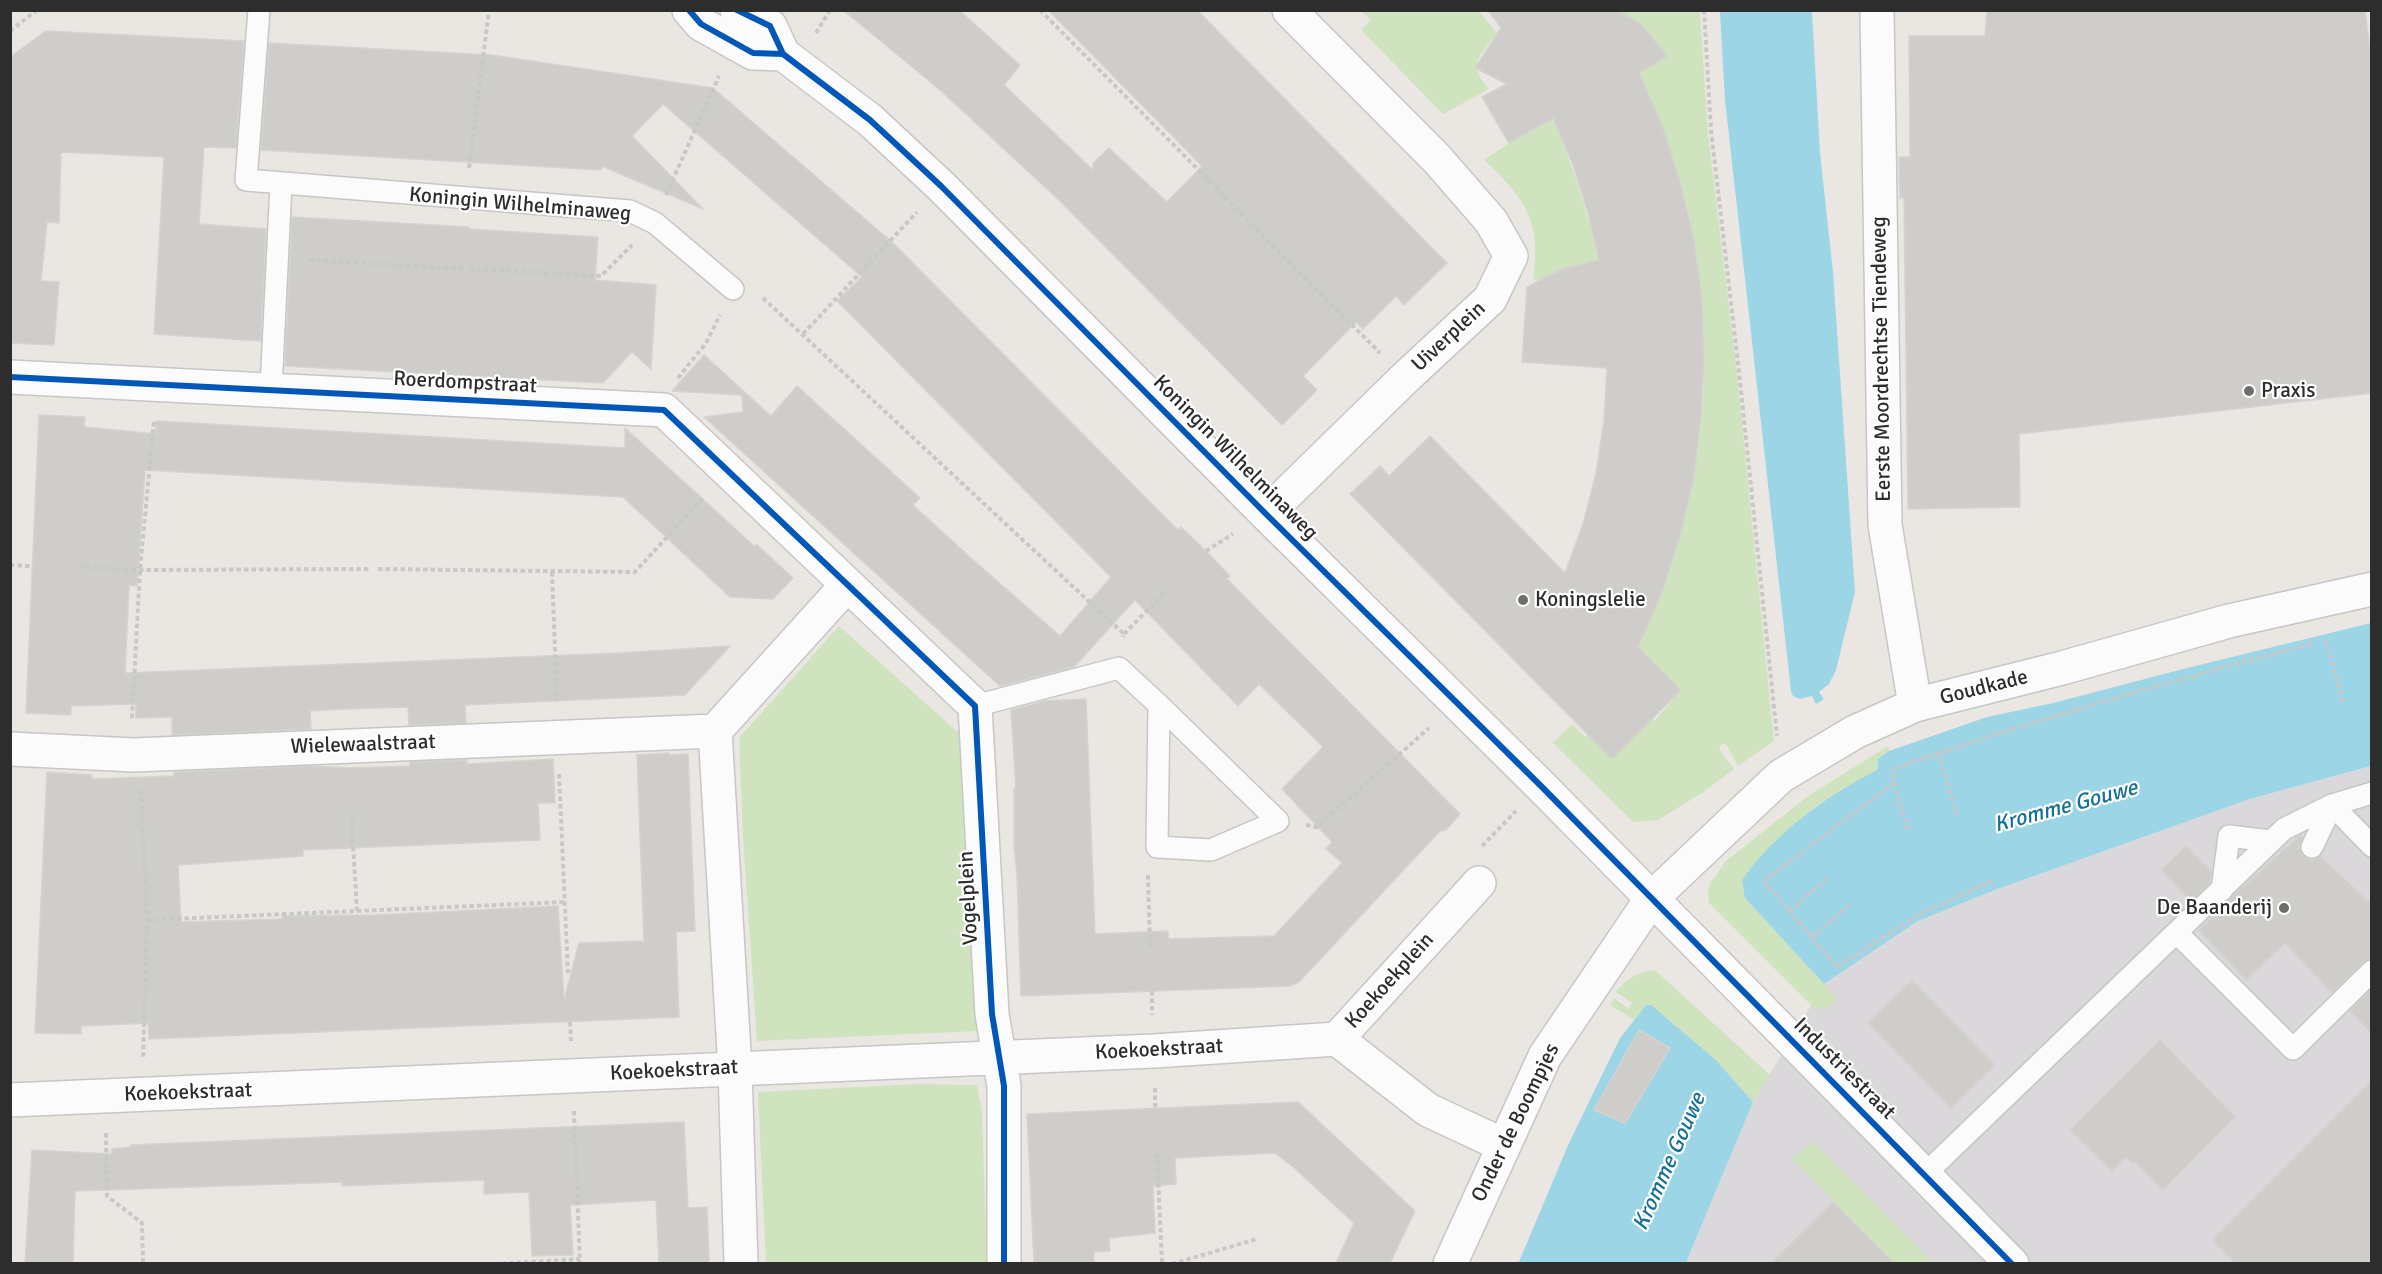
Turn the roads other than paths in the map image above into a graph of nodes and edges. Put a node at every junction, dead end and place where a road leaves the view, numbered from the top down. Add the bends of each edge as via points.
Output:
1 (259, 10) edge
2 (689, 10) edge
3 (737, 10) edge
4 (1289, 10) edge
5 (1877, 10) edge
6 (783, 54) junction
7 (282, 184) junction
8 (733, 289) road end
9 (10, 377) edge
10 (271, 389) junction
11 (1266, 514) junction
12 (848, 585) junction
13 (2372, 589) edge
14 (1159, 705) junction
15 (1915, 705) junction
16 (975, 706) junction
17 (715, 731) junction
18 (10, 749) edge
19 (2372, 793) edge
20 (2332, 805) junction
21 (2270, 841) junction
22 (2372, 846) edge
23 (2312, 847) dead end
24 (1479, 883) road end
25 (2222, 890) junction
26 (1652, 898) junction
27 (2177, 933) junction
28 (2372, 971) edge
29 (1337, 1039) junction
30 (999, 1057) junction
31 (735, 1069) junction
32 (10, 1100) edge
33 (1503, 1145) junction
34 (1925, 1174) junction
35 (741, 1263) edge
36 (1004, 1263) edge
37 (1450, 1263) edge
38 (2012, 1263) edge

1 - 7 lane, Koningin Wilhelminaweg via 246,180
2 - 6 street via 701,24 753,53
3 - 6 street, Koningin Wilhelminaweg via 770,26
4 - 11 street, Uiverplein via 1444,168 1491,221 1511,256 1490,299
5 - 15 street, Eerste Moordrechtse Tiendeweg via 1885,525
6 - 11 street, Koningin Wilhelminaweg via 870,120 941,186
7 - 8 lane, Koningin Wilhelminaweg via 630,211 655,223
7 - 10 lane
9 - 10 street, Roerdompstraat
10 - 12 street, Roerdompstraat via 664,410
11 - 26 street, Koningin Wilhelminaweg
12 - 16 street
12 - 17 street
13 - 15 street, Goudkade via 2229,621
14 - 14 lane via 1157,847 1211,850 1278,821
14 - 16 lane via 1119,668
15 - 26 street, Goudkade via 1855,732 1781,776
16 - 30 street, Vogelplein via 992,1014
17 - 18 street, Wielewaalstraat via 134,754
17 - 31 street
19 - 20 lane
20 - 21 lane via 2284,829
20 - 22 lane
20 - 23 lane
21 - 25 lane
21 - 25 lane via 2229,836
24 - 29 street, Koekoekplein
25 - 27 lane
26 - 33 street, Onder de Boompjes via 1545,1056
26 - 34 street, Industriestraat
27 - 28 lane via 2205,949 2293,1049
27 - 34 lane
29 - 30 street, Koekoekstraat
29 - 33 street, Koekoekplein via 1428,1110
30 - 31 street, Koekoekstraat
30 - 36 street, Vogelplein via 1004,1086
31 - 32 street, Koekoekstraat
31 - 35 street
33 - 37 street, Onder de Boompjes
34 - 38 street, Industriestraat

